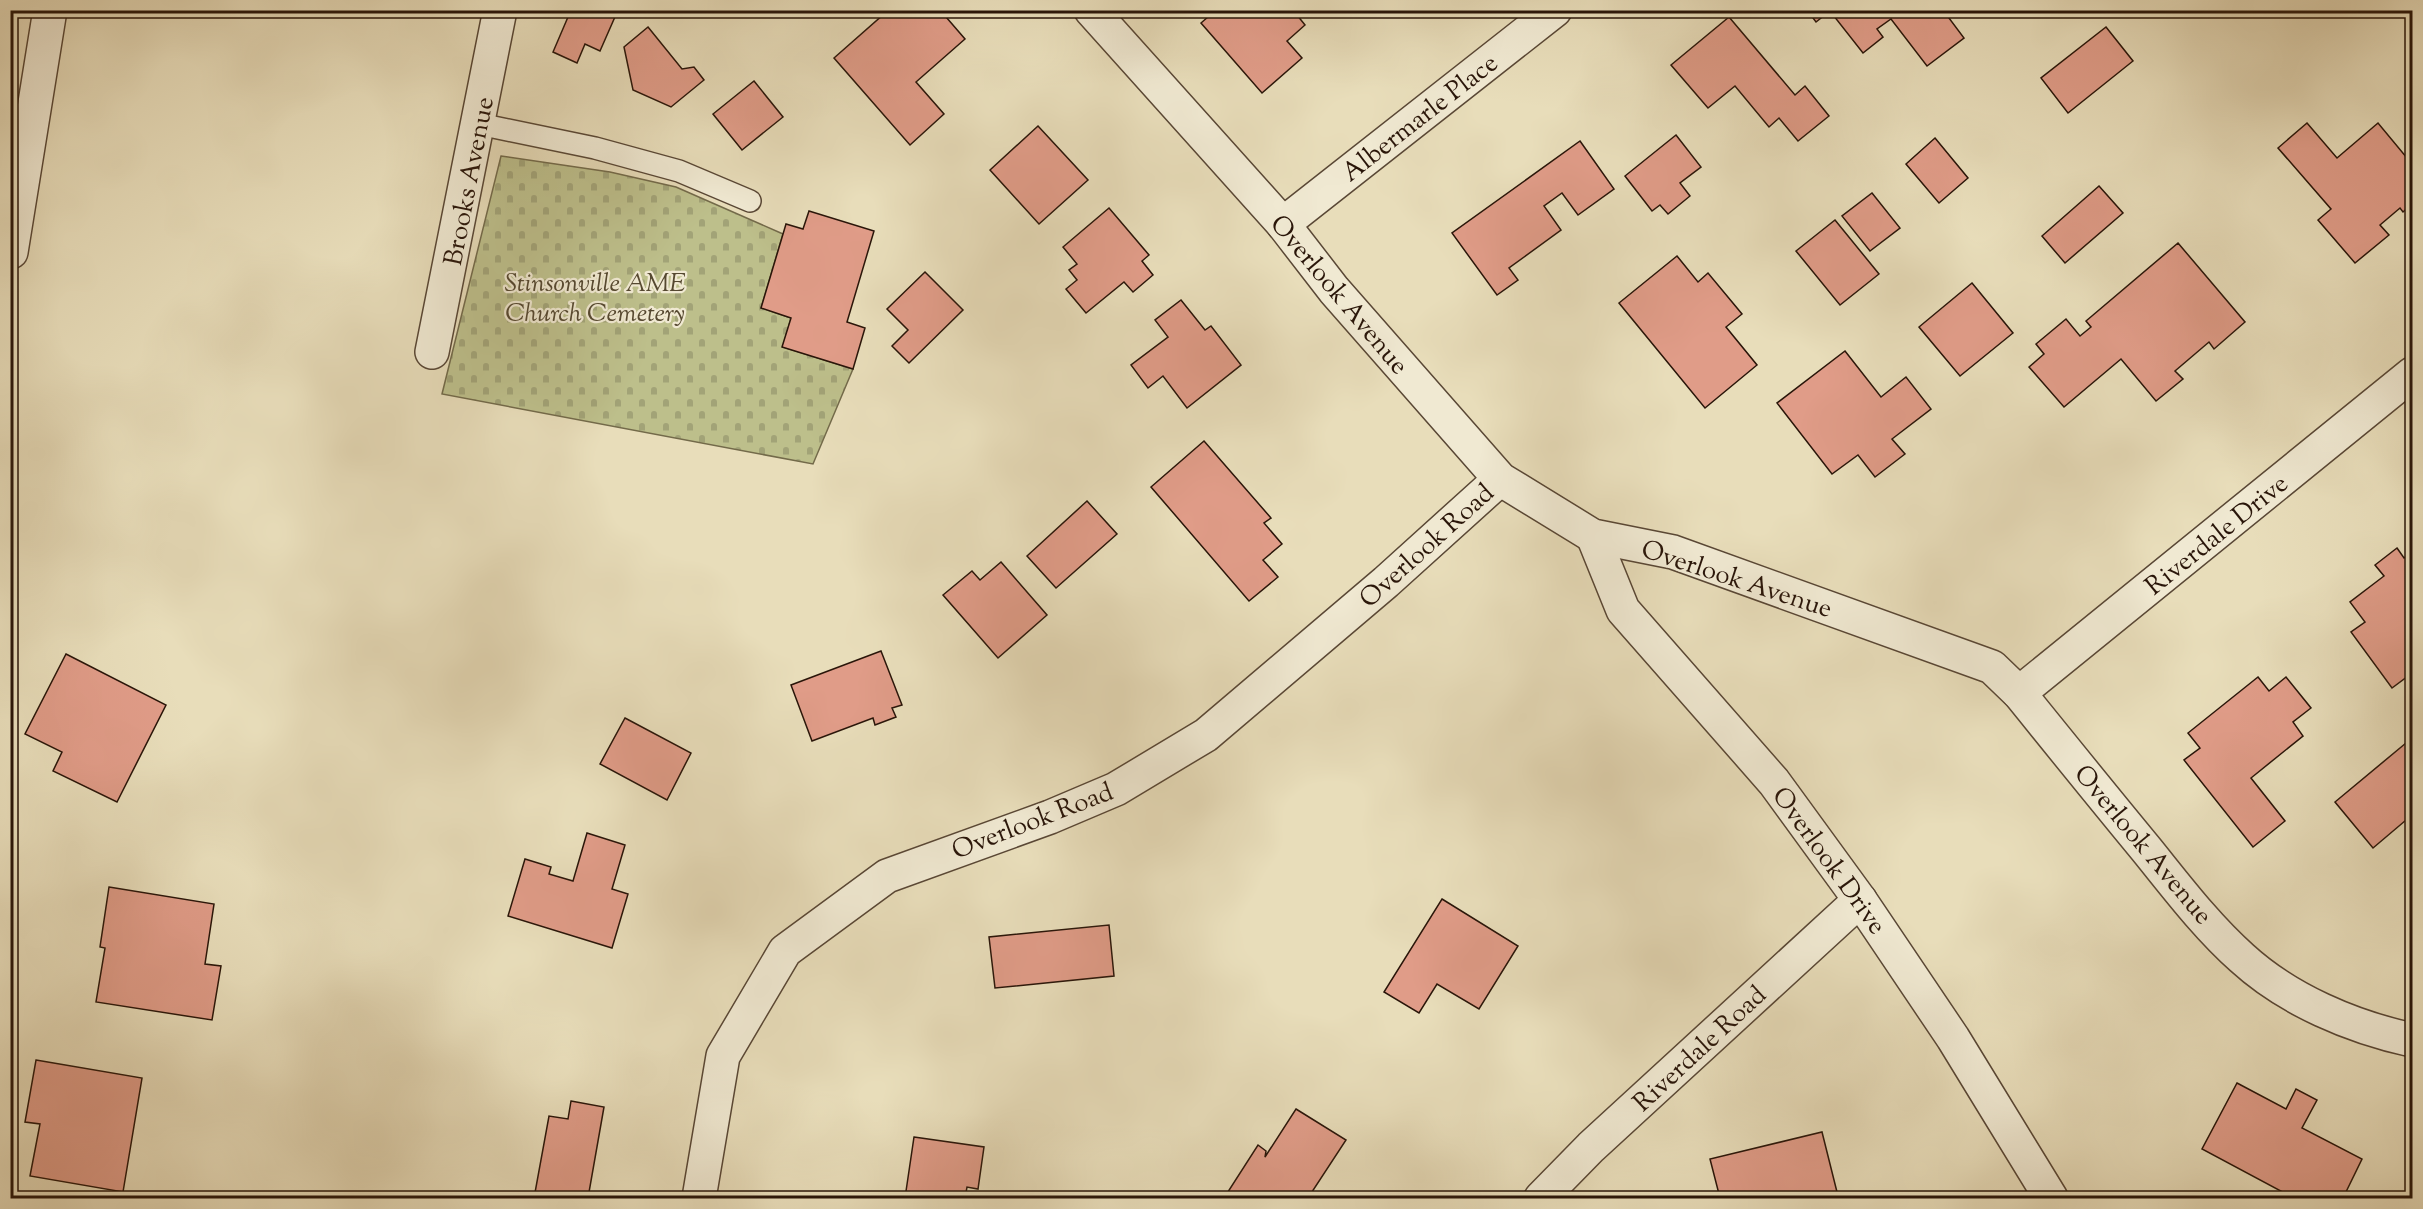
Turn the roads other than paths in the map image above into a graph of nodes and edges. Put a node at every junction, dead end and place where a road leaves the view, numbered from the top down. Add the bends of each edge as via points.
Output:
1 (50, 10) edge
2 (500, 10) edge
3 (1091, 10) edge
4 (1555, 10) edge
5 (479, 123) junction
6 (750, 201) dead end
7 (1283, 224) junction
8 (11, 252) edge
9 (432, 352) dead end
10 (2412, 374) edge
11 (1500, 479) junction
12 (1593, 536) junction
13 (2019, 693) junction
14 (1860, 900) junction
15 (2412, 1040) edge
16 (699, 1198) edge
17 (1541, 1198) edge
18 (2051, 1198) edge

1 - 8 street
2 - 5 street, Brooks Avenue
3 - 7 street, Overlook Avenue
4 - 7 street, Albermarle Place
5 - 6 lane via 679,171
5 - 9 street, Brooks Avenue
7 - 11 street, Overlook Avenue via 1334,290
10 - 13 street, Riverdale Drive
11 - 12 street, Overlook Avenue
11 - 16 street, Overlook Road via 1206,735 1116,789 887,876 785,951 723,1056
12 - 13 street, Overlook Avenue via 1673,552 1992,667
12 - 14 street, Overlook Drive via 1623,610 1774,782
13 - 15 street, Overlook Avenue via 2194,908 2242,959 2325,1012
14 - 17 street, Riverdale Road via 1591,1147
14 - 18 street, Overlook Drive via 1953,1038

